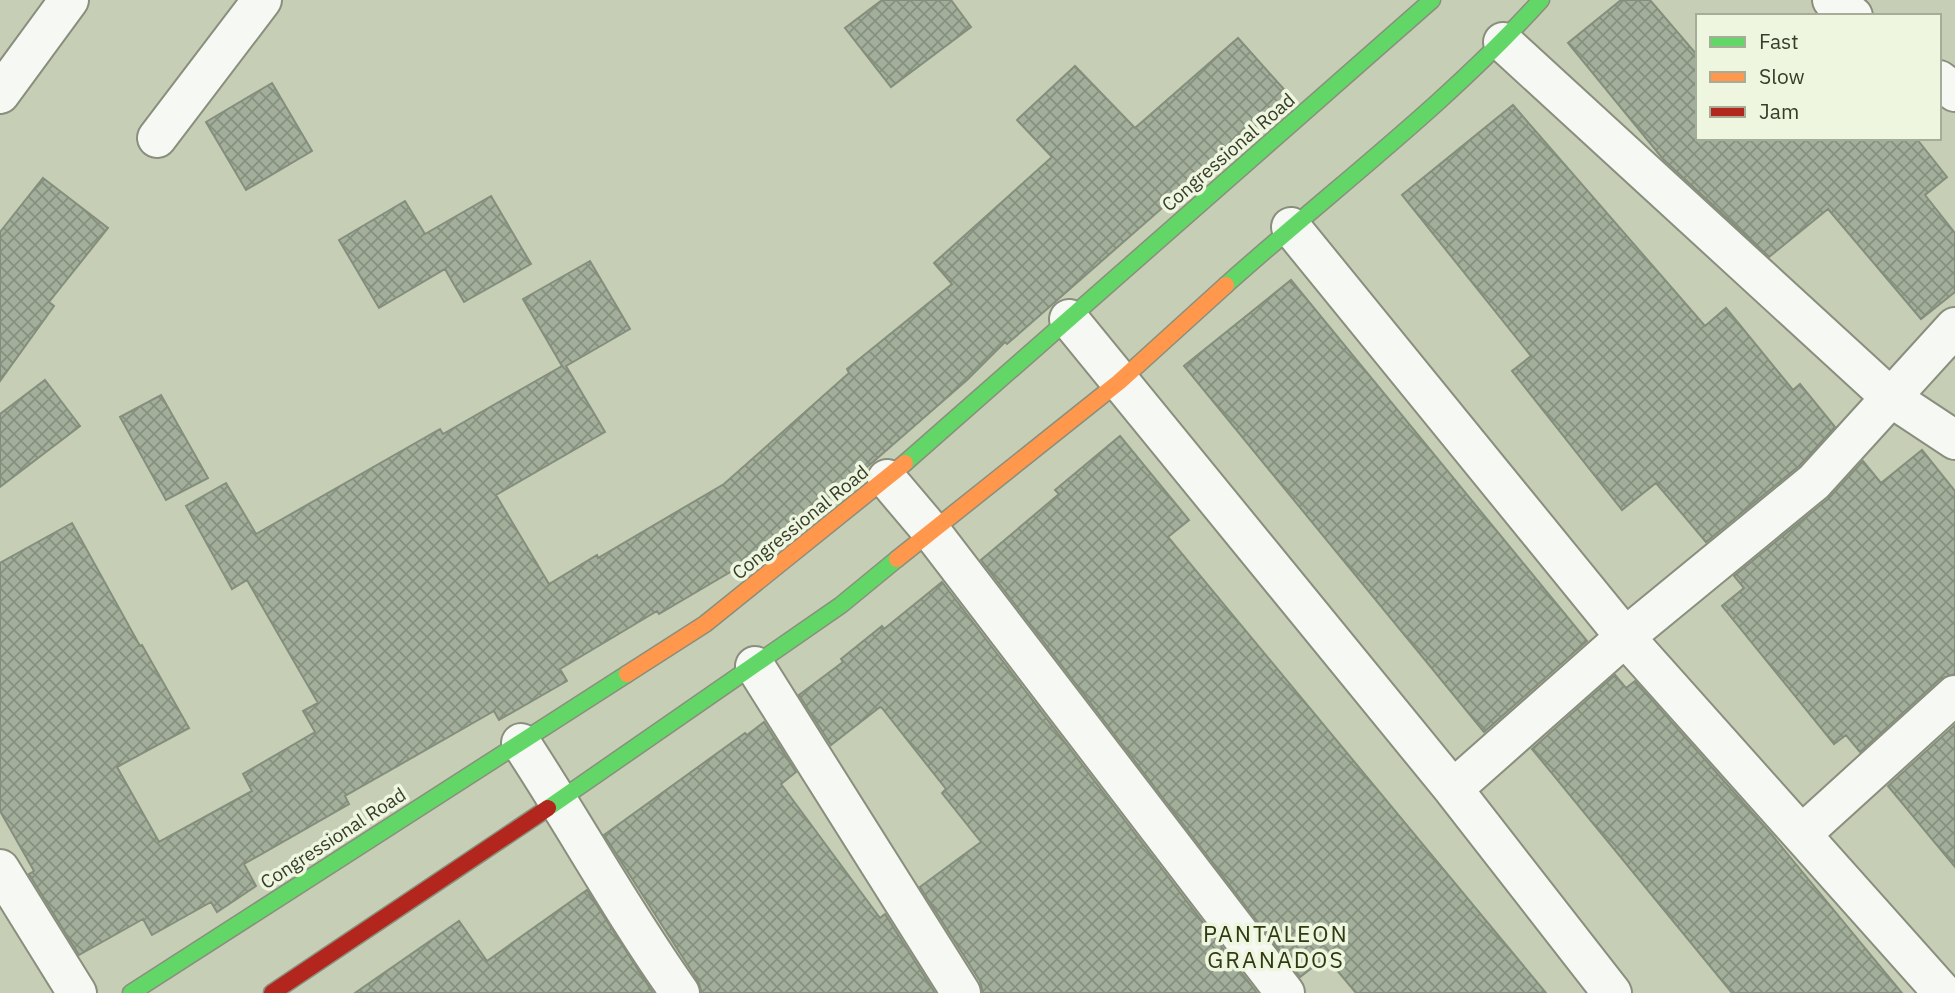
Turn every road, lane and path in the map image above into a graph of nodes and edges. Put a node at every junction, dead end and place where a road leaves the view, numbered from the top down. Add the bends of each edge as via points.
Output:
1 (69, 0) edge
2 (262, 0) edge
3 (1432, 0) edge
4 (1541, 0) edge
5 (1832, 0) edge
6 (1850, 14) edge
7 (1503, 42) junction
8 (0, 94) edge
9 (158, 138) dead end
10 (1291, 228) junction
11 (1069, 319) junction
12 (1955, 327) edge
13 (1119, 382) junction
14 (1890, 397) junction
15 (1955, 440) edge
16 (887, 479) junction
17 (931, 530) junction
18 (1625, 637) junction
19 (755, 666) junction
20 (1955, 695) edge
21 (521, 743) junction
22 (1453, 789) junction
23 (559, 800) junction
24 (1802, 834) junction
25 (0, 869) edge
26 (77, 993) edge
27 (131, 993) edge
28 (272, 993) edge
29 (680, 993) edge
30 (961, 993) edge
31 (1285, 993) edge
32 (1612, 993) edge
33 (1943, 993) edge

1 - 8 street
2 - 9 street
3 - 11 main road, Congressional Road
4 - 7 main road
5 - 6 street
7 - 10 main road
7 - 14 street
10 - 13 main road
10 - 18 street
11 - 13 street
11 - 16 main road, Congressional Road
12 - 14 street
13 - 17 main road
13 - 22 street
14 - 15 street
14 - 18 street via 1814,482
16 - 17 street
16 - 21 main road, Congressional Road via 705,624
17 - 19 main road via 841,605
17 - 31 street
18 - 22 street
18 - 24 street
19 - 23 main road
19 - 30 street
20 - 24 street
21 - 23 street
21 - 27 main road, Congressional Road
22 - 32 street
23 - 28 main road
23 - 29 street
24 - 33 street
25 - 26 street

